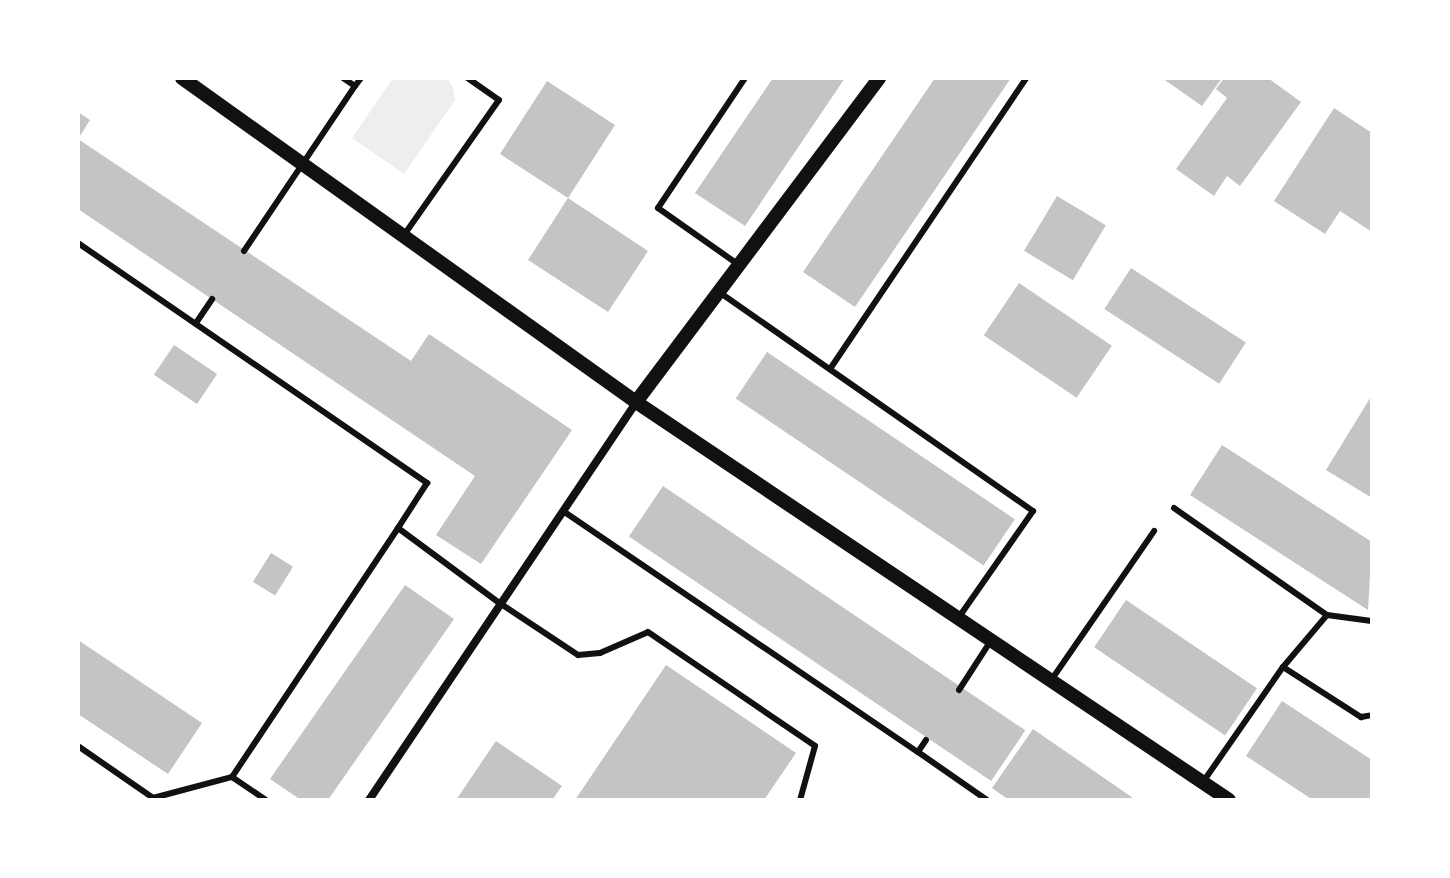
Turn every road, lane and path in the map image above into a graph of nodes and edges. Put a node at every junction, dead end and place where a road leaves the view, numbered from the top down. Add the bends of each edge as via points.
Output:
1 (182, 78) edge
2 (343, 78) edge
3 (361, 78) edge
4 (468, 78) edge
5 (745, 78) edge
6 (879, 78) edge
7 (1026, 78) edge
8 (355, 86) junction
9 (302, 162) junction
10 (404, 235) junction
11 (78, 243) edge
12 (244, 251) dead end
13 (739, 265) junction
14 (719, 292) junction
15 (212, 299) dead end
16 (196, 323) junction
17 (830, 369) junction
18 (636, 402) junction
19 (1174, 508) dead end
20 (563, 511) junction
21 (398, 528) junction
22 (1154, 531) dead end
23 (498, 602) junction
24 (1327, 615) junction
25 (958, 619) junction
26 (1372, 621) edge
27 (991, 642) junction
28 (1283, 667) junction
29 (1050, 682) junction
30 (959, 690) dead end
31 (1372, 715) edge
32 (926, 740) dead end
33 (78, 746) edge
34 (918, 752) junction
35 (232, 777) junction
36 (1203, 782) junction
37 (986, 799) edge
38 (266, 800) edge
39 (369, 800) edge
40 (800, 800) edge
41 (1229, 800) edge

1 - 9 street
2 - 8 lane
3 - 8 lane
4 - 10 lane via 499,100
5 - 13 lane via 658,208
6 - 13 street
7 - 17 lane
8 - 9 lane
9 - 10 street
9 - 12 lane
10 - 18 street
11 - 16 lane
13 - 14 street
14 - 17 lane
14 - 18 street
15 - 16 lane
16 - 21 lane via 427,483
17 - 25 lane via 1033,511
18 - 20 street
18 - 25 street
19 - 24 lane
20 - 23 street
20 - 34 lane
21 - 23 lane
21 - 35 lane
22 - 29 lane
23 - 39 street
23 - 40 lane via 578,655 600,653 648,632 815,746
24 - 26 lane
24 - 28 lane
25 - 27 street
27 - 29 street
27 - 30 lane
28 - 31 lane via 1361,717
28 - 36 lane
29 - 36 street
32 - 34 lane
33 - 35 lane via 153,798
34 - 37 lane
35 - 38 lane
36 - 41 street

